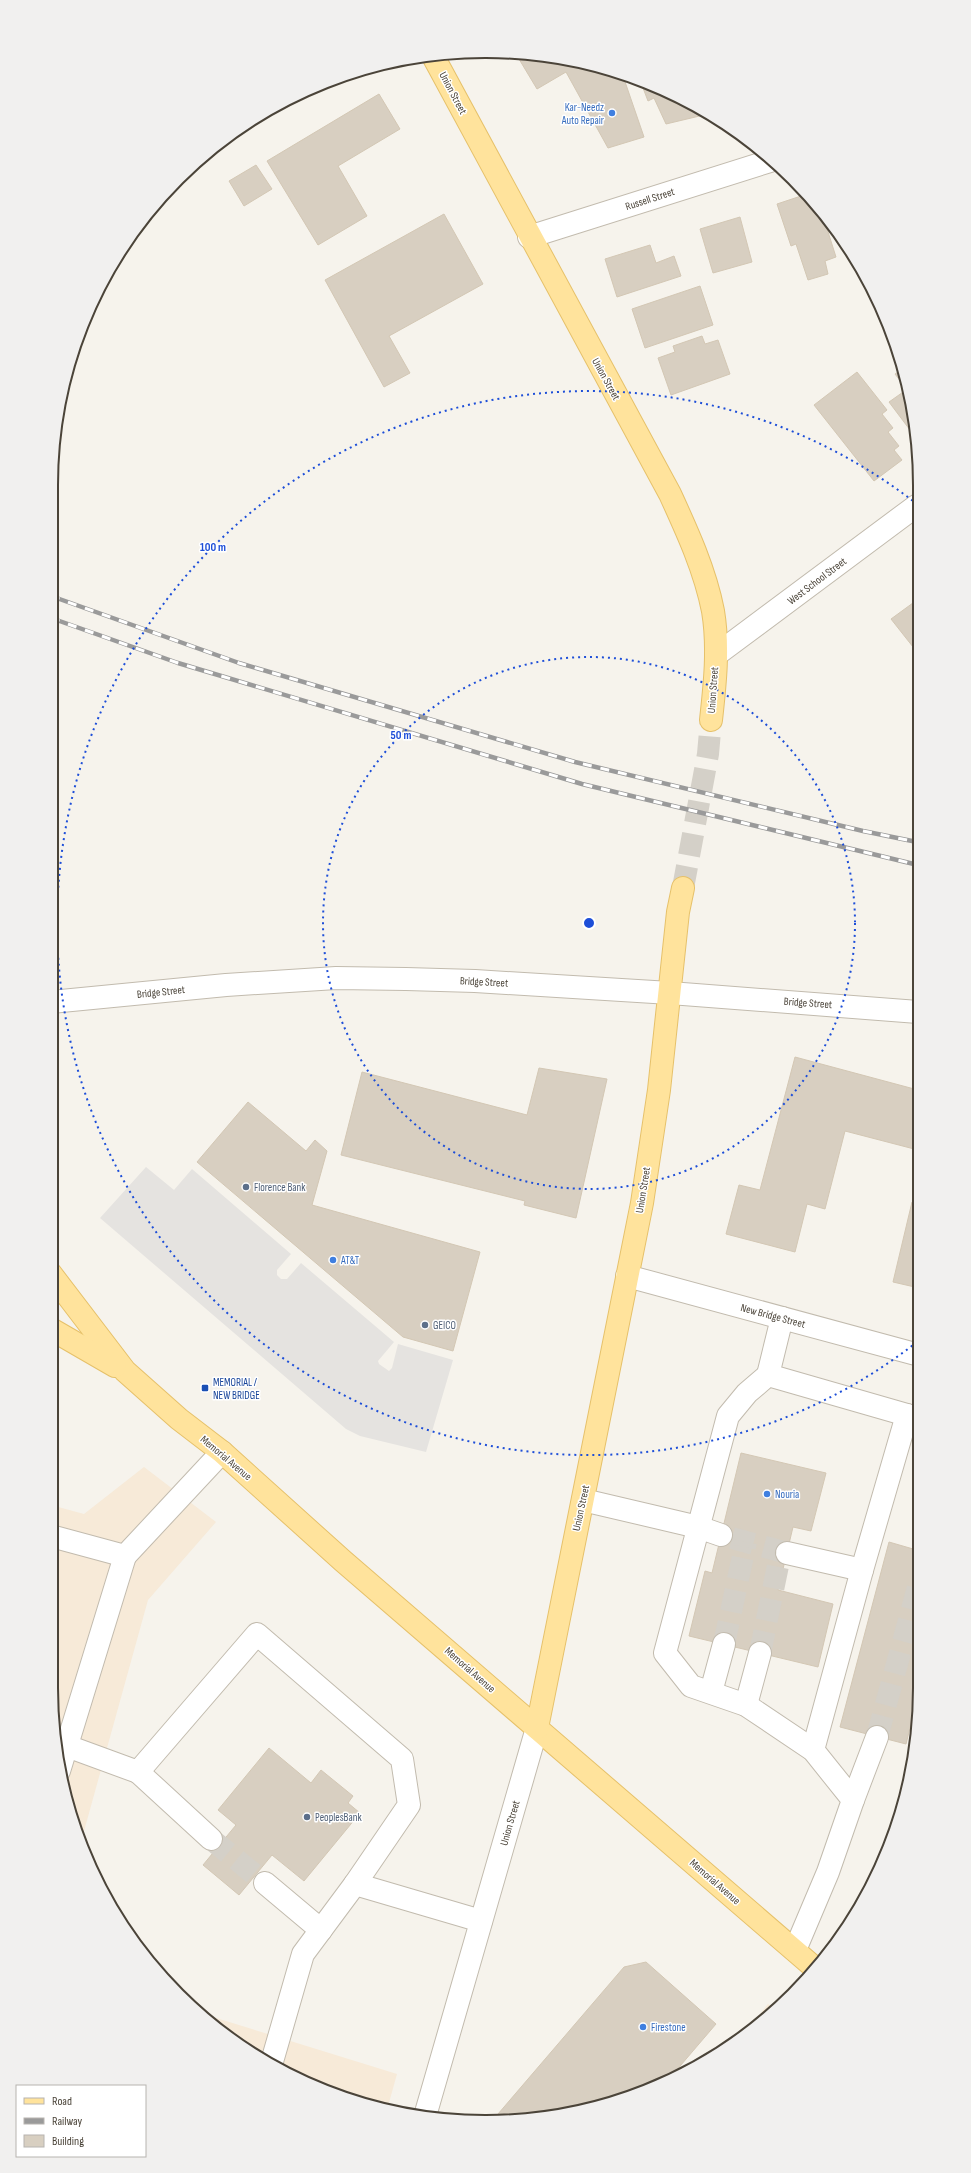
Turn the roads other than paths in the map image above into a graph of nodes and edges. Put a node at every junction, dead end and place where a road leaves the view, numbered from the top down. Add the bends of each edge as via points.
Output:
1 (436, 61) edge
2 (765, 162) edge
3 (529, 237) junction
4 (913, 508) edge
5 (716, 655) junction
6 (711, 720) tunnel mouth
7 (683, 888) tunnel mouth
8 (670, 993) junction
9 (58, 1001) edge
10 (913, 1012) edge
11 (628, 1276) junction
12 (58, 1283) edge
13 (782, 1318) junction
14 (58, 1333) edge
15 (913, 1353) edge
16 (125, 1372) junction
17 (768, 1375) junction
18 (913, 1416) edge
19 (222, 1452) junction
20 (583, 1500) junction
21 (698, 1528) junction
22 (721, 1535) tunnel mouth
23 (58, 1538) edge
24 (787, 1553) tunnel mouth
25 (125, 1556) junction
26 (862, 1570) junction
27 (724, 1644) tunnel mouth
28 (760, 1653) tunnel mouth
29 (711, 1692) junction
30 (746, 1705) junction
31 (537, 1728) junction
32 (877, 1737) tunnel mouth
33 (67, 1746) junction
34 (813, 1750) junction
35 (64, 1756) edge
36 (138, 1772) junction
37 (853, 1800) junction
38 (211, 1839) tunnel mouth
39 (265, 1883) tunnel mouth
40 (355, 1884) junction
41 (482, 1921) junction
42 (321, 1930) junction
43 (795, 1950) junction
44 (811, 1964) edge
45 (273, 2058) edge
46 (427, 2111) edge

1 - 3 main road, Union Street
2 - 3 street, Russell Street
3 - 5 main road, Union Street via 670,494 689,534 712,611
4 - 5 street, West School Street
5 - 6 main road, Union Street
7 - 8 main road, Union Street via 678,912
8 - 9 street, Bridge Street via 475,981 336,978 226,985
8 - 10 street, Bridge Street
8 - 11 main road, Union Street via 658,1097
11 - 13 street, New Bridge Street
11 - 20 main road, Union Street
12 - 16 main road, Memorial Avenue
13 - 15 street, New Bridge Street
13 - 17 street
14 - 16 main road, Memorial Avenue
16 - 19 main road, Memorial Avenue
17 - 18 street
17 - 21 street via 747,1393 728,1416
18 - 26 street
19 - 25 street
19 - 31 main road, Memorial Avenue via 343,1561
20 - 21 street
20 - 31 main road, Union Street
21 - 22 street
21 - 29 street via 665,1652 691,1686
23 - 25 street
24 - 26 street
25 - 33 street
26 - 34 street
27 - 29 street
28 - 30 street
29 - 30 street
30 - 34 street
31 - 41 street, Union Street
31 - 43 main road, Memorial Avenue
32 - 37 street
33 - 35 street
33 - 36 street
34 - 37 street
36 - 38 street
36 - 40 street via 257,1634 402,1759 408,1805
37 - 43 street via 828,1872
39 - 42 street
40 - 41 street
40 - 42 street
41 - 46 street, Union Street
42 - 45 street via 303,1954
43 - 44 main road, Memorial Avenue

